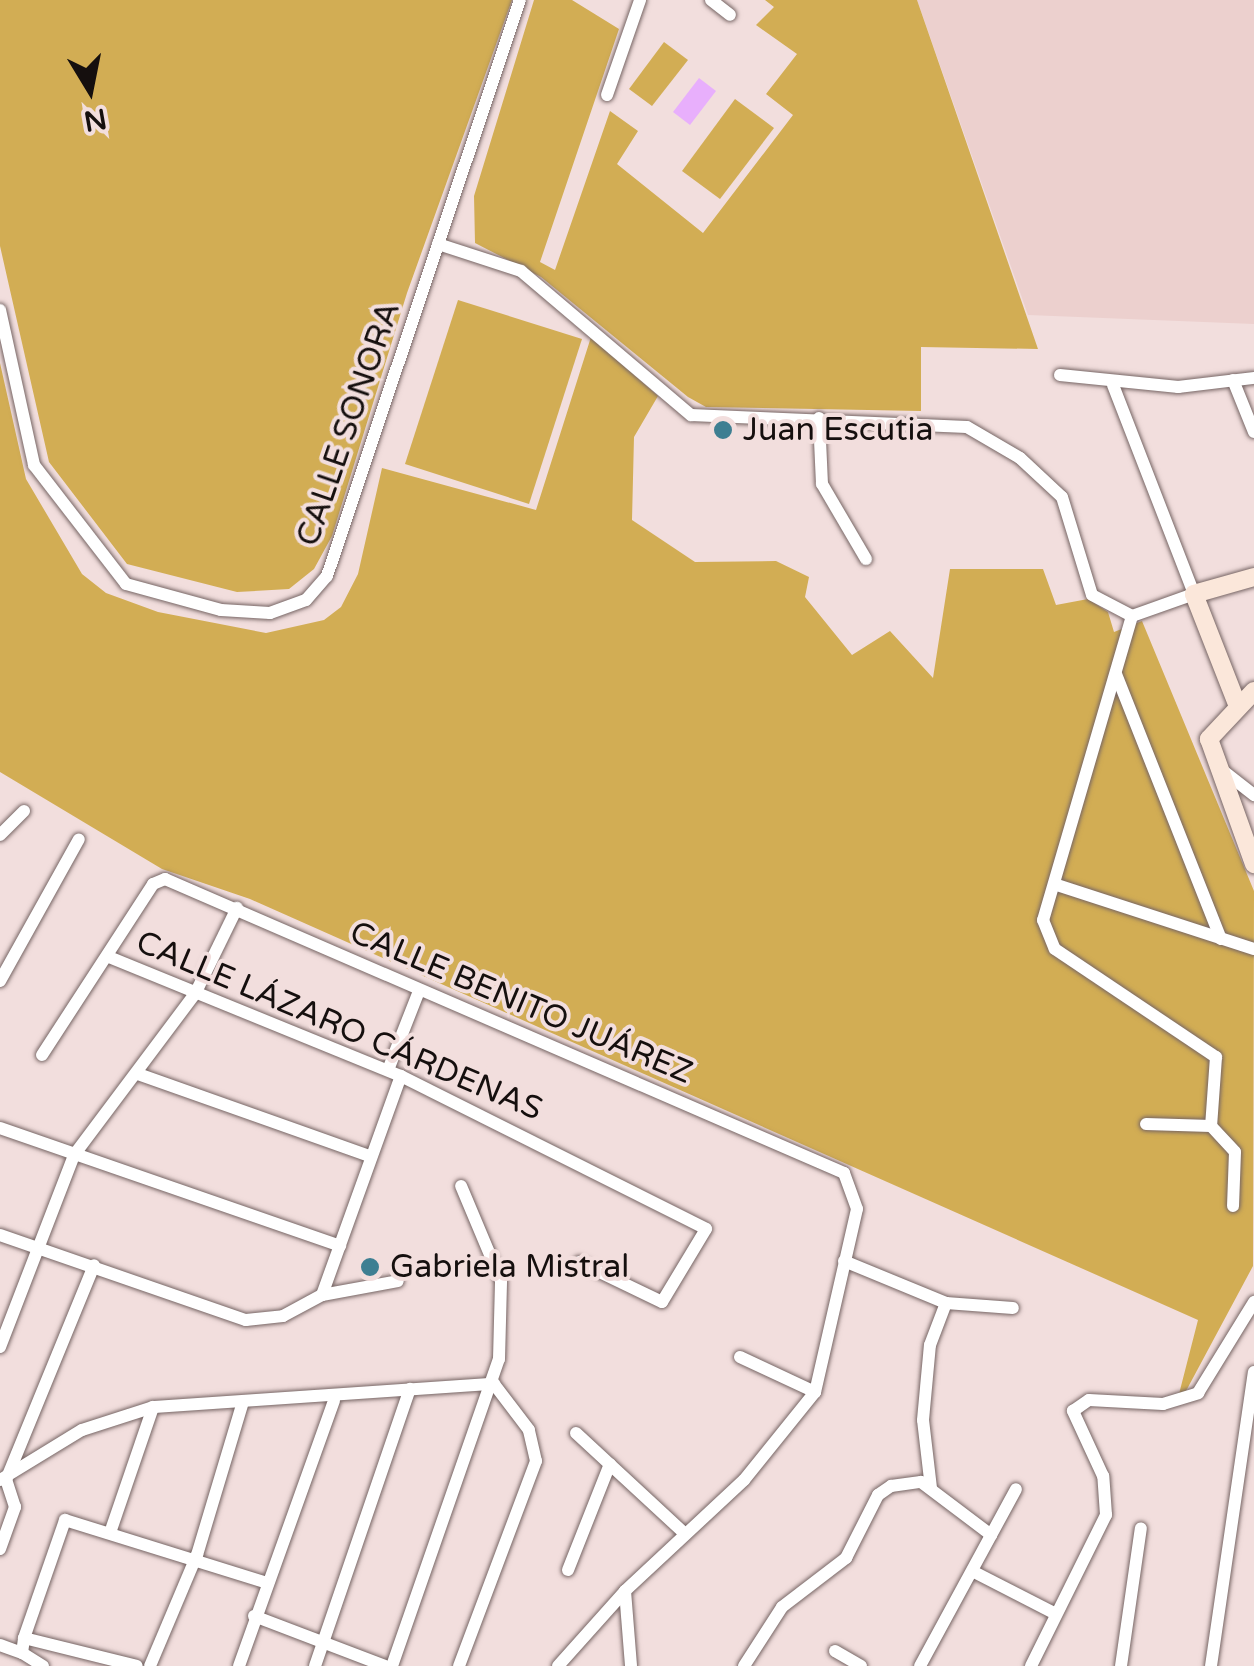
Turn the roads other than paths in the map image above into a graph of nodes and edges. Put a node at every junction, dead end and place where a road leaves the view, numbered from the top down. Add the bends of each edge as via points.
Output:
1 (520, 0) edge
2 (640, 0) edge
3 (710, 0) edge
4 (730, 14) dead end
5 (606, 94) dead end
6 (438, 244) junction
7 (0, 310) edge
8 (1060, 375) dead end
9 (1254, 378) edge
10 (1233, 380) junction
11 (1113, 385) junction
12 (819, 418) junction
13 (1254, 432) edge
14 (866, 559) dead end
15 (1254, 577) edge
16 (1194, 594) junction
17 (1132, 616) junction
18 (1116, 674) junction
19 (1254, 691) edge
20 (1238, 704) junction
21 (1212, 757) junction
22 (1254, 794) edge
23 (24, 810) dead end
24 (0, 835) edge
25 (78, 839) dead end
26 (1254, 864) edge
27 (1057, 885) junction
28 (237, 908) junction
29 (1221, 939) junction
30 (1254, 949) edge
31 (109, 957) junction
32 (0, 982) edge
33 (419, 991) junction
34 (195, 994) junction
35 (42, 1055) dead end
36 (394, 1073) junction
37 (138, 1074) junction
38 (1146, 1124) dead end
39 (1210, 1126) junction
40 (0, 1128) edge
41 (74, 1155) junction
42 (368, 1156) junction
43 (461, 1186) dead end
44 (1233, 1206) dead end
45 (0, 1235) edge
46 (36, 1246) junction
47 (340, 1246) junction
48 (844, 1261) junction
49 (579, 1262) dead end
50 (94, 1265) junction
51 (398, 1280) dead end
52 (322, 1295) junction
53 (1254, 1302) edge
54 (946, 1303) junction
55 (1013, 1308) dead end
56 (0, 1347) edge
57 (740, 1357) dead end
58 (1254, 1372) edge
59 (494, 1384) junction
60 (410, 1389) junction
61 (815, 1392) junction
62 (334, 1400) junction
63 (243, 1402) junction
64 (152, 1407) junction
65 (576, 1434) dead end
66 (610, 1464) junction
67 (3, 1480) edge
68 (931, 1488) junction
69 (1016, 1489) dead end
70 (1141, 1528) dead end
71 (111, 1530) junction
72 (683, 1532) junction
73 (992, 1535) junction
74 (0, 1549) edge
75 (197, 1555) junction
76 (568, 1570) dead end
77 (974, 1572) junction
78 (264, 1582) junction
79 (625, 1592) junction
80 (1052, 1612) junction
81 (254, 1616) junction
82 (323, 1644) junction
83 (0, 1645) edge
84 (23, 1645) junction
85 (835, 1650) dead end
86 (43, 1666) edge
87 (137, 1666) edge
88 (150, 1666) edge
89 (239, 1666) edge
90 (315, 1666) edge
91 (388, 1666) edge
92 (459, 1666) edge
93 (558, 1666) edge
94 (631, 1666) edge
95 (744, 1666) edge
96 (861, 1666) edge
97 (920, 1666) edge
98 (1031, 1666) edge
99 (1121, 1666) edge
100 (1211, 1666) edge

1 - 6 street, CALLE SONORA
2 - 5 street
3 - 4 street
6 - 7 street, CALLE SONORA via 326,576 306,600 270,614 221,610 126,584 95,552 34,465
6 - 12 street via 522,271 692,415
8 - 11 street
9 - 10 street
10 - 11 street
10 - 13 street
11 - 16 street
12 - 14 street via 822,484
12 - 17 street via 967,427 1020,458 1062,497 1092,595
15 - 16 street
16 - 17 street
16 - 20 street
17 - 18 street
18 - 27 street
18 - 29 street
19 - 20 street
20 - 21 street via 1212,730
21 - 22 street
21 - 26 street
23 - 24 street
25 - 32 street
27 - 29 street
27 - 39 street via 1043,920 1055,948 1216,1057
28 - 31 street, CALLE BENITO JUÁREZ via 158,880
28 - 33 street, CALLE BENITO JUÁREZ
28 - 34 street
29 - 30 street
31 - 34 street, CALLE LÁZARO CÁRDENAS
31 - 35 street
33 - 36 street
33 - 48 street, CALLE BENITO JUÁREZ via 844,1172 857,1209
34 - 36 street, CALLE LÁZARO CÁRDENAS
34 - 37 street
36 - 42 street
36 - 49 street, CALLE LÁZARO CÁRDENAS via 706,1228 662,1302
37 - 41 street
37 - 42 street
38 - 39 street
39 - 44 street via 1235,1152
40 - 41 street
41 - 46 street
41 - 47 street
42 - 47 street
43 - 59 street via 501,1281
45 - 46 street
46 - 50 street
46 - 56 street
47 - 52 street
48 - 54 street
48 - 61 street
50 - 52 street via 246,1320 283,1316
50 - 67 street
51 - 52 street
53 - 80 street via 1198,1394 1163,1404 1089,1400 1072,1411 1103,1476 1106,1514
54 - 55 street
54 - 68 street via 930,1345 925,1402
57 - 61 street
58 - 100 street
59 - 60 street
59 - 91 street
59 - 92 street via 528,1430 536,1461
60 - 62 street
60 - 82 street
61 - 72 street via 744,1480
62 - 63 street
62 - 78 street
63 - 64 street
63 - 75 street
64 - 67 street via 82,1430
64 - 71 street
65 - 66 street
66 - 72 street
66 - 76 street
67 - 74 street via 15,1507
68 - 73 street
68 - 95 street via 906,1480 878,1495 846,1558 782,1607
69 - 73 street
70 - 99 street
71 - 75 street
71 - 84 street via 71,1518 61,1526
72 - 79 street
73 - 77 street
75 - 78 street
75 - 88 street
77 - 80 street
77 - 97 street
78 - 81 street
79 - 93 street
79 - 94 street
80 - 98 street
81 - 82 street
81 - 89 street
82 - 90 street
82 - 91 street
83 - 84 street
84 - 86 street
84 - 87 street
85 - 96 street

